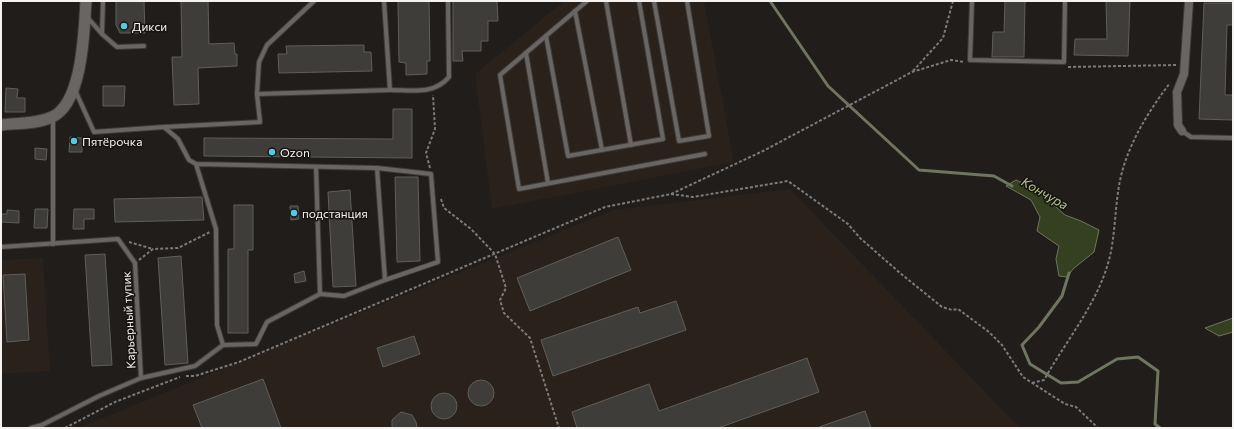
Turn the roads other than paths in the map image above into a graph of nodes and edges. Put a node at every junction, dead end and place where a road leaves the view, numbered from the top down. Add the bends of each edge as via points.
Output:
1 (86, 1) edge
2 (103, 1) edge
3 (314, 1) edge
4 (384, 1) edge
5 (448, 1) edge
6 (587, 1) edge
7 (606, 1) edge
8 (639, 1) edge
9 (654, 1) edge
10 (687, 1) edge
11 (972, 1) edge
12 (1065, 1) edge
13 (1189, 1) edge
14 (575, 11) junction
15 (85, 15) junction
16 (102, 34) junction
17 (546, 36) junction
18 (144, 46) dead end
19 (526, 53) junction
20 (74, 87) junction
21 (390, 90) junction
22 (258, 94) junction
23 (53, 116) junction
24 (1, 125) edge
25 (164, 127) junction
26 (1182, 132) joint
27 (1233, 138) edge
28 (630, 145) junction
29 (602, 150) junction
30 (706, 154) dead end
31 (196, 164) junction
32 (316, 167) junction
33 (377, 168) junction
34 (548, 183) junction
35 (53, 244) junction
36 (1, 247) edge
37 (385, 280) junction
38 (320, 294) junction
39 (223, 345) junction
40 (140, 378) junction
41 (31, 428) edge

1 - 15 main road
2 - 16 lane
3 - 22 lane via 268,45 259,62
4 - 21 lane
5 - 21 lane via 448,77 442,85 433,90
6 - 14 lane
7 - 28 lane
8 - 28 lane via 663,139
9 - 10 lane via 679,141 709,136
11 - 12 lane via 970,60 1064,62
13 - 26 street via 1184,74 1177,92 1178,125
14 - 17 lane
14 - 29 lane
15 - 16 lane
15 - 20 main road via 80,65
16 - 18 lane via 118,47
17 - 19 lane
17 - 29 lane via 568,156
19 - 34 lane
19 - 34 lane via 500,75 519,189
20 - 23 main road via 66,104
20 - 25 lane via 94,132
21 - 22 lane
22 - 25 lane via 260,122
23 - 24 main road via 41,121
23 - 35 lane
25 - 31 lane via 178,139 189,160
26 - 27 lane via 1191,137
28 - 29 lane
30 - 34 lane
31 - 32 lane
31 - 39 lane via 216,229 217,325
32 - 33 lane
32 - 38 lane
33 - 37 lane
33 - 37 lane via 431,174 438,262
35 - 36 lane
35 - 40 lane, Карьерный тупик via 118,239 135,263
37 - 38 lane via 344,296
38 - 39 lane via 267,322 256,344
39 - 40 lane via 195,366
40 - 41 lane

